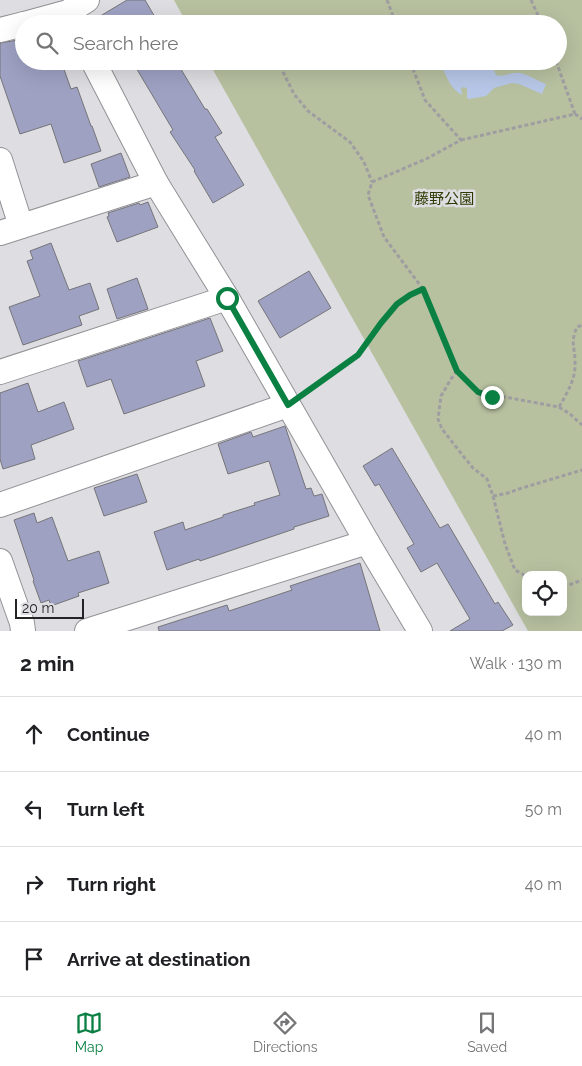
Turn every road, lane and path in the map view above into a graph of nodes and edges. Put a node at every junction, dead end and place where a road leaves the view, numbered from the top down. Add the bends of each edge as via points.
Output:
1 (388, 0) edge
2 (531, 0) edge
3 (76, 12) edge
4 (63, 15) edge
5 (393, 15) edge
6 (538, 15) edge
7 (15, 26) edge
8 (0, 30) edge
9 (99, 70) edge
10 (282, 70) edge
11 (413, 70) edge
12 (559, 70) edge
13 (575, 114) junction
14 (582, 119) edge
15 (461, 140) junction
16 (0, 160) edge
17 (372, 182) junction
18 (156, 183) junction
19 (10, 229) edge
20 (423, 289) junction
21 (227, 298) junction
22 (582, 325) edge
23 (457, 371) junction
24 (0, 372) edge
25 (288, 405) junction
26 (559, 407) junction
27 (582, 425) edge
28 (582, 470) edge
29 (494, 496) junction
30 (0, 505) edge
31 (367, 542) junction
32 (0, 561) edge
33 (522, 574) edge
34 (582, 580) edge
35 (567, 585) edge
36 (23, 631) edge
37 (87, 631) edge
38 (420, 631) edge

1 - 5 path
2 - 6 path
3 - 4 street
7 - 8 street
9 - 18 street
10 - 17 path via 294,94 308,110 350,142 364,162
11 - 15 path via 425,100
12 - 13 path
13 - 14 path
13 - 15 path
15 - 17 path
16 - 19 street
17 - 20 path via 368,195 384,237
18 - 19 street
18 - 21 street
20 - 23 path
20 - 25 path via 397,304 358,355
21 - 24 street
21 - 25 street
22 - 26 path via 577,327 572,337 574,375
23 - 26 path via 478,392 492,397
23 - 29 path via 441,396 438,419 442,430 473,468 487,478
25 - 30 street
25 - 31 street
26 - 27 path
28 - 29 path
29 - 33 path via 505,544 515,570
31 - 37 street
31 - 38 street
32 - 36 street
34 - 35 path

